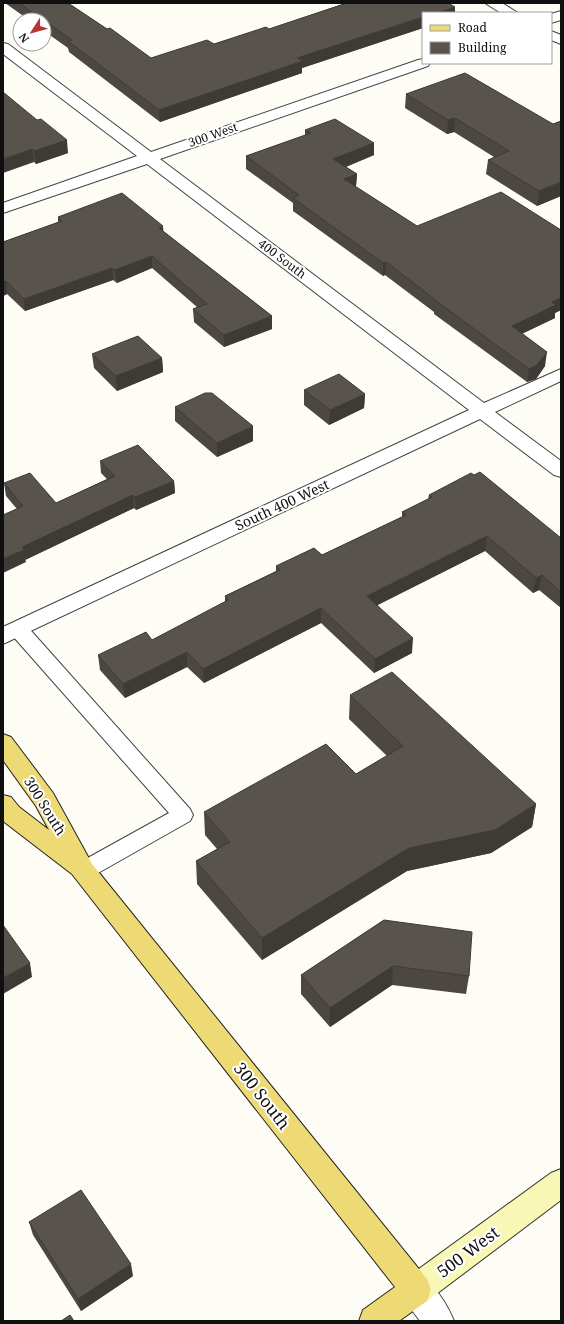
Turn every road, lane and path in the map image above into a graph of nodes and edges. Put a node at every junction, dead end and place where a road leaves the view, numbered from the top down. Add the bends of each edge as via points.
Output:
1 (492, 3) edge
2 (509, 12) edge
3 (552, 36) edge
4 (561, 40) edge
5 (3, 47) edge
6 (422, 63) edge
7 (148, 157) junction
8 (3, 208) edge
9 (561, 374) edge
10 (482, 411) junction
11 (561, 471) edge
12 (10, 633) edge
13 (3, 743) edge
14 (3, 804) edge
15 (83, 871) junction
16 (561, 1182) edge
17 (416, 1290) junction
18 (374, 1321) edge
19 (440, 1321) edge

1 - 2 street
3 - 4 street
5 - 7 street, 400 South
6 - 7 street, 300 West
7 - 8 street, 300 West
7 - 10 street, 400 South
9 - 10 street, South 400 West
10 - 11 street, 400 South
10 - 12 street, South 400 West
12 - 15 lane via 183,815
13 - 15 main road, 300 South via 45,800
14 - 15 main road, 300 South via 11,814
15 - 17 main road, 300 South
16 - 17 main road, 500 West
17 - 18 main road, 500 West
17 - 19 street, 300 South

